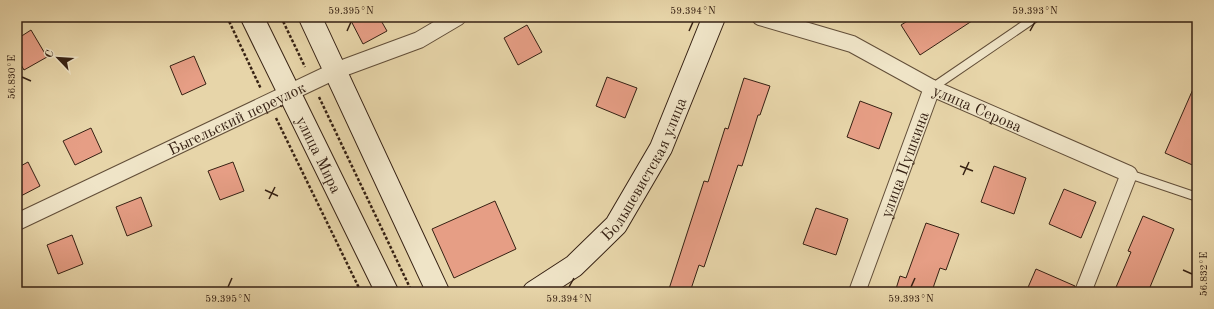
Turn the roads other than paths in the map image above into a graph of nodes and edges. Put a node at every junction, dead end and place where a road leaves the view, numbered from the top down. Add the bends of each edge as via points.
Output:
1 (252, 17) edge
2 (310, 17) edge
3 (458, 17) edge
4 (714, 17) edge
5 (760, 17) edge
6 (1036, 17) edge
7 (335, 71) junction
8 (932, 88) junction
9 (289, 93) junction
10 (1129, 174) junction
11 (1197, 197) edge
12 (17, 222) edge
13 (387, 292) edge
14 (438, 292) edge
15 (534, 292) edge
16 (857, 292) edge
17 (1083, 292) edge

1 - 9 street, улица Мира
2 - 7 street
3 - 7 street, Быгельский переулок via 419,40
4 - 15 street, Большевистская улица via 661,148 616,225 574,266
5 - 8 street, улица Серова via 852,44
6 - 8 lane
7 - 9 street, Быгельский переулок
7 - 14 street
8 - 10 street, улица Серова
8 - 16 street, улица Пушкина
9 - 12 street, Быгельский переулок
9 - 13 street, улица Мира
10 - 11 lane, улица Серова
10 - 17 street

